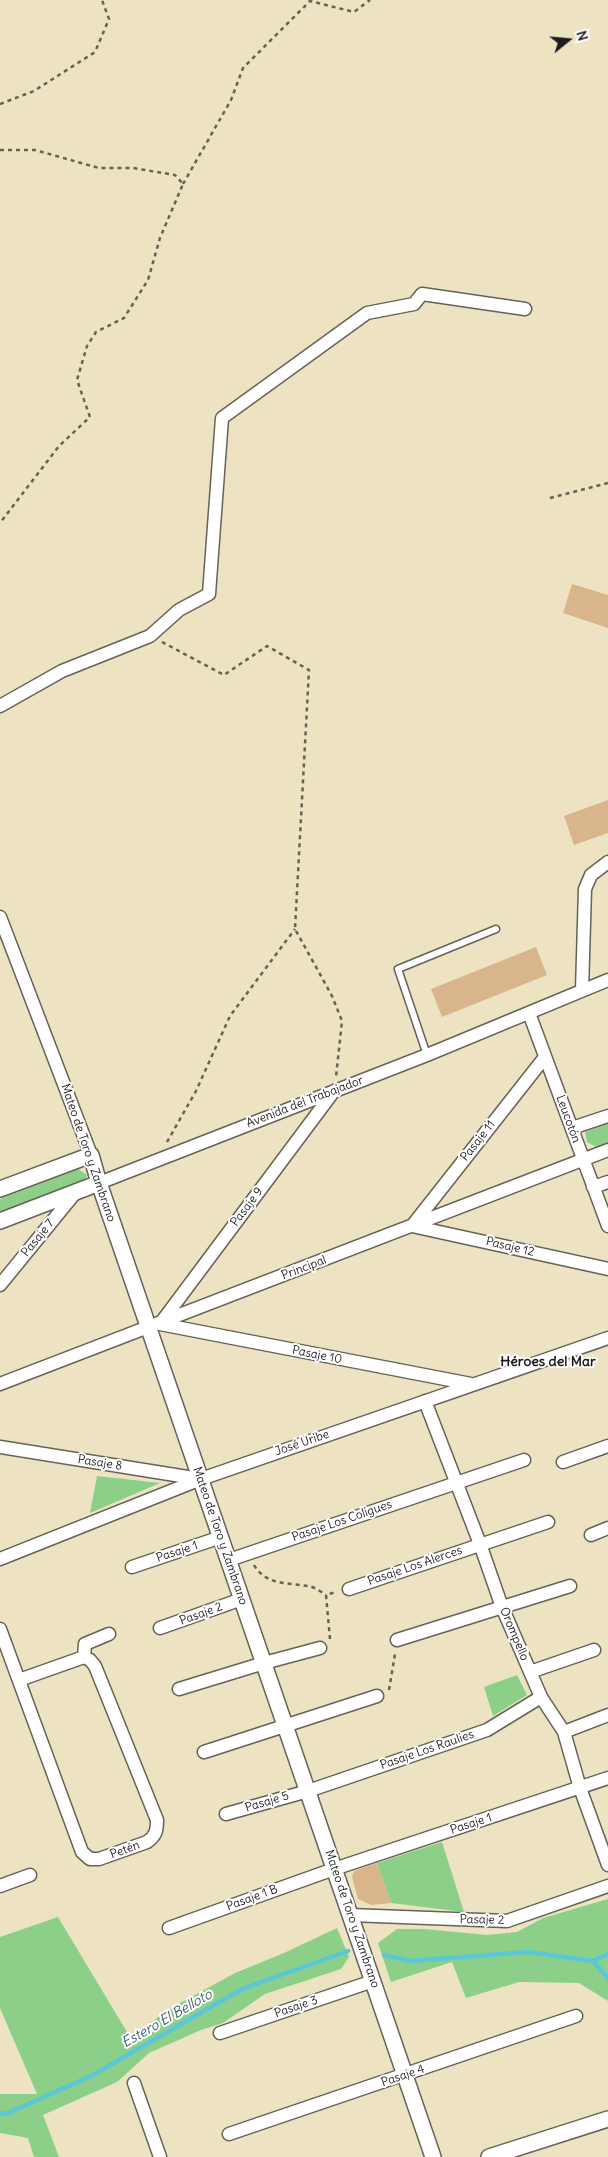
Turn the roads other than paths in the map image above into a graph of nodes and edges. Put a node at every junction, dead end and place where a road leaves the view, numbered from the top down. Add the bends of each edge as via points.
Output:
1 (525, 309) dead end
2 (0, 706) edge
3 (608, 862) edge
4 (0, 917) edge
5 (496, 929) dead end
6 (608, 980) edge
7 (582, 990) junction
8 (529, 1013) junction
9 (427, 1055) junction
10 (545, 1057) junction
11 (334, 1091) junction
12 (608, 1116) edge
13 (572, 1128) junction
14 (608, 1150) edge
15 (91, 1155) junction
16 (583, 1159) junction
17 (608, 1182) edge
18 (99, 1183) junction
19 (594, 1187) junction
20 (0, 1189) edge
21 (76, 1192) junction
22 (0, 1220) edge
23 (412, 1226) junction
24 (608, 1226) edge
25 (608, 1269) edge
26 (0, 1285) edge
27 (155, 1326) junction
28 (608, 1338) edge
29 (0, 1384) edge
30 (473, 1385) junction
31 (425, 1400) junction
32 (608, 1446) edge
33 (0, 1447) edge
34 (524, 1460) dead end
35 (563, 1462) dead end
36 (201, 1479) junction
37 (456, 1482) junction
38 (548, 1522) dead end
39 (608, 1528) edge
40 (591, 1535) dead end
41 (221, 1537) junction
42 (480, 1544) junction
43 (0, 1559) edge
44 (229, 1560) junction
45 (132, 1567) dead end
46 (570, 1586) dead end
47 (349, 1589) road end
48 (242, 1599) junction
49 (502, 1607) junction
50 (160, 1628) dead end
51 (0, 1629) edge
52 (109, 1634) dead end
53 (397, 1640) road end
54 (320, 1648) road end
55 (594, 1650) dead end
56 (84, 1657) junction
57 (264, 1663) junction
58 (530, 1672) junction
59 (19, 1680) junction
60 (179, 1689) dead end
61 (377, 1696) road end
62 (542, 1697) junction
63 (608, 1715) edge
64 (285, 1726) junction
65 (564, 1732) junction
66 (204, 1752) dead end
67 (608, 1778) edge
68 (580, 1788) junction
69 (308, 1791) junction
70 (226, 1814) dead end
71 (608, 1865) edge
72 (334, 1869) junction
73 (30, 1875) dead end
74 (0, 1886) edge
75 (608, 1886) edge
76 (350, 1915) junction
77 (169, 1928) dead end
78 (373, 1981) junction
79 (576, 2016) dead end
80 (220, 2033) dead end
81 (405, 2075) junction
82 (134, 2083) dead end
83 (608, 2118) edge
84 (229, 2134) dead end
85 (160, 2157) edge
86 (433, 2157) edge
87 (489, 2157) edge

1 - 2 street via 422,294 414,304 367,313 222,418 209,594 179,610 150,636 62,671
3 - 7 street via 591,875 585,888
4 - 15 street, Mateo de Toro y Zambrano
5 - 9 lane via 398,969
6 - 7 street, Avenida del Trabajador
7 - 8 street, Avenida del Trabajador
8 - 9 street, Avenida del Trabajador
8 - 10 street, Leucotón
9 - 11 street, Avenida del Trabajador
10 - 13 street, Leucotón
10 - 23 street, Pasaje 11
11 - 18 street, Avenida del Trabajador
11 - 27 street, Pasaje 9
12 - 13 street
13 - 16 street, Leucotón
14 - 16 street, Principal
15 - 18 street, Mateo de Toro y Zambrano
15 - 20 street
16 - 19 street, Leucotón
16 - 23 street, Principal
17 - 19 street
18 - 21 street, Avenida del Trabajador
18 - 27 street, Mateo de Toro y Zambrano
19 - 24 street, Leucotón
21 - 22 street, Avenida del Trabajador
21 - 26 street, Pasaje 7
23 - 25 street, Pasaje 12
23 - 27 street, Principal
27 - 29 street, Principal
27 - 30 street, Pasaje 10
27 - 36 street, Mateo de Toro y Zambrano
28 - 30 street, José Uribe
30 - 31 street, José Uribe
31 - 36 street, José Uribe
31 - 37 street, Orompello
32 - 35 street
33 - 36 street, Pasaje 8
34 - 37 street, Pasaje Los Coligues
36 - 41 street, Mateo de Toro y Zambrano
36 - 43 street, José Uribe
37 - 42 street, Orompello
37 - 44 street, Pasaje Los Coligues
38 - 42 street, Pasaje Los Alerces
39 - 40 street
41 - 44 street, Mateo de Toro y Zambrano
41 - 45 street, Pasaje 1
42 - 47 street, Pasaje Los Alerces
42 - 49 street, Orompello
44 - 48 street, Mateo de Toro y Zambrano
46 - 49 street
48 - 50 street, Pasaje 2
48 - 57 street, Mateo de Toro y Zambrano
49 - 53 street
49 - 58 street, Orompello
51 - 59 street, Petén
52 - 56 street via 85,1644
54 - 57 street
55 - 58 street
56 - 59 street
56 - 59 street, Petén via 95,1666 157,1820 156,1833 147,1842 99,1859 90,1859 82,1852
57 - 60 street
57 - 64 street, Mateo de Toro y Zambrano
58 - 62 street, Orompello
61 - 64 street
62 - 65 street, Orompello
62 - 69 street, Pasaje Los Raulies via 487,1730
63 - 65 street
64 - 66 street
64 - 69 street, Mateo de Toro y Zambrano
65 - 68 street, Orompello
67 - 68 street, Pasaje 1
68 - 71 street, Orompello
68 - 72 street, Pasaje 1
69 - 70 street, Pasaje 5
69 - 72 street, Mateo de Toro y Zambrano
72 - 76 street, Mateo de Toro y Zambrano
72 - 77 street, Pasaje 1 B
73 - 74 street
75 - 76 street, Pasaje 2 via 508,1921
76 - 78 street, Mateo de Toro y Zambrano
78 - 80 street, Pasaje 3
78 - 81 street, Mateo de Toro y Zambrano
79 - 81 street, Pasaje 4
81 - 84 street, Pasaje 4
81 - 86 street, Mateo de Toro y Zambrano
82 - 85 street
83 - 87 street

